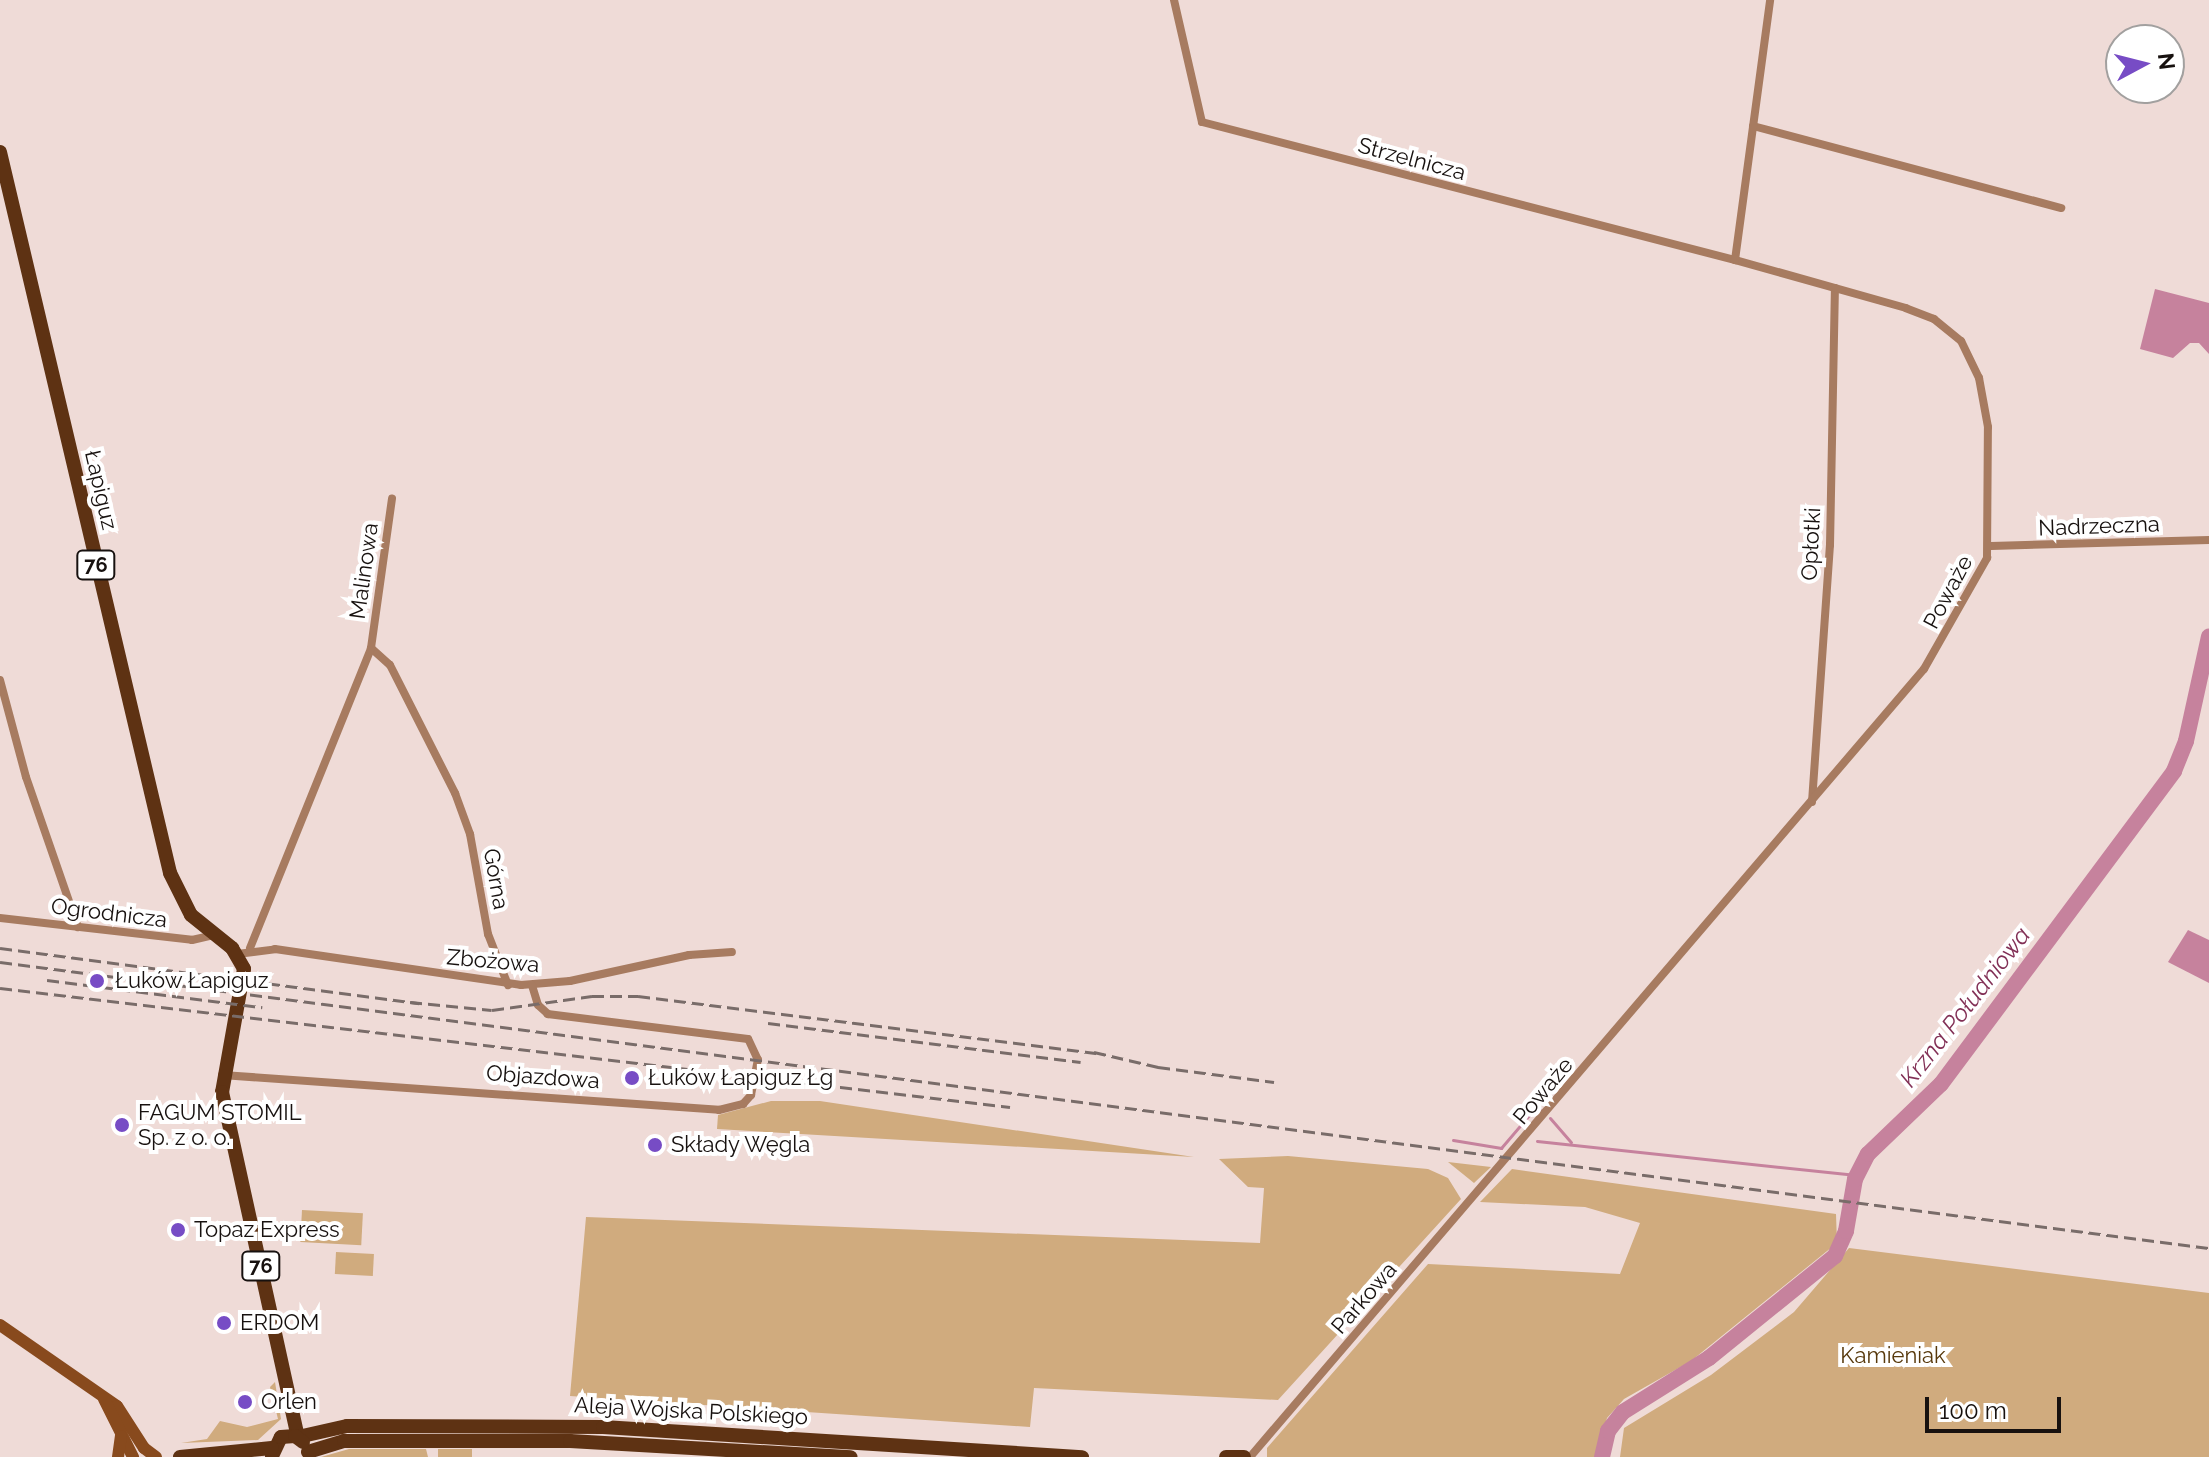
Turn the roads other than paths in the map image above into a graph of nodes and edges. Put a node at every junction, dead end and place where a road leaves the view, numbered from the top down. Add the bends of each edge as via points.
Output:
1 (1174, 0) edge
2 (1770, 0) edge
3 (1753, 126) junction
4 (0, 152) edge
5 (2061, 208) dead end
6 (1735, 260) junction
7 (1835, 288) junction
8 (392, 498) dead end
9 (2209, 540) edge
10 (1991, 546) junction
11 (371, 648) junction
12 (0, 680) edge
13 (1812, 802) junction
14 (0, 918) edge
15 (78, 927) junction
16 (213, 935) junction
17 (244, 951) junction
18 (732, 952) dead end
19 (508, 985) junction
20 (532, 985) junction
21 (222, 1075) junction
22 (1505, 1163) joint
23 (0, 1325) edge
24 (100, 1393) junction
25 (120, 1429) junction
26 (291, 1437) junction
27 (272, 1452) edge
28 (307, 1455) edge
29 (118, 1457) edge
30 (133, 1457) edge
31 (156, 1457) edge
32 (180, 1457) edge
33 (851, 1457) edge
34 (1082, 1457) edge
35 (1226, 1457) edge
36 (1244, 1457) edge
37 (1250, 1457) edge

1 - 6 street, Strzelnicza via 1202,122
2 - 3 street
3 - 5 street
3 - 6 street
4 - 16 main road, Łapiguz / 76 via 163,848 186,907
6 - 7 street, Poważe
7 - 10 street, Poważe via 1934,319 1969,353 1988,427
7 - 13 street, Opłotki via 1830,536
8 - 11 street, Malinowa
9 - 10 street, Nadrzeczna
10 - 13 street, Poważe via 1924,669
11 - 17 street, Malinowa
11 - 19 street, Górna via 390,665 449,779 470,834 488,934
12 - 15 street via 26,777
13 - 22 street, Poważe
14 - 15 street, Ogrodnicza
15 - 16 street, Ogrodnicza via 192,940
16 - 17 main road, Łapiguz / 76
17 - 19 street, Zbożowa
17 - 21 main road, 76 via 244,980
18 - 20 street, Zbożowa via 689,955
19 - 20 street, Zbożowa
20 - 21 street, Objazdowa via 538,1005 548,1014 748,1039 758,1060 751,1095 743,1104 719,1110
21 - 26 main road, 76 via 289,1385
22 - 37 street, Parkowa
23 - 24 main road
24 - 25 main road
24 - 31 main road via 117,1406 144,1448
25 - 29 main road
25 - 30 main road
26 - 27 main road
26 - 28 main road
26 - 34 main road, Aleja Wojska Polskiego via 347,1426 603,1427
27 - 32 main road
28 - 33 main road, Aleja Wojska Polskiego via 344,1441 570,1441
35 - 36 main road

